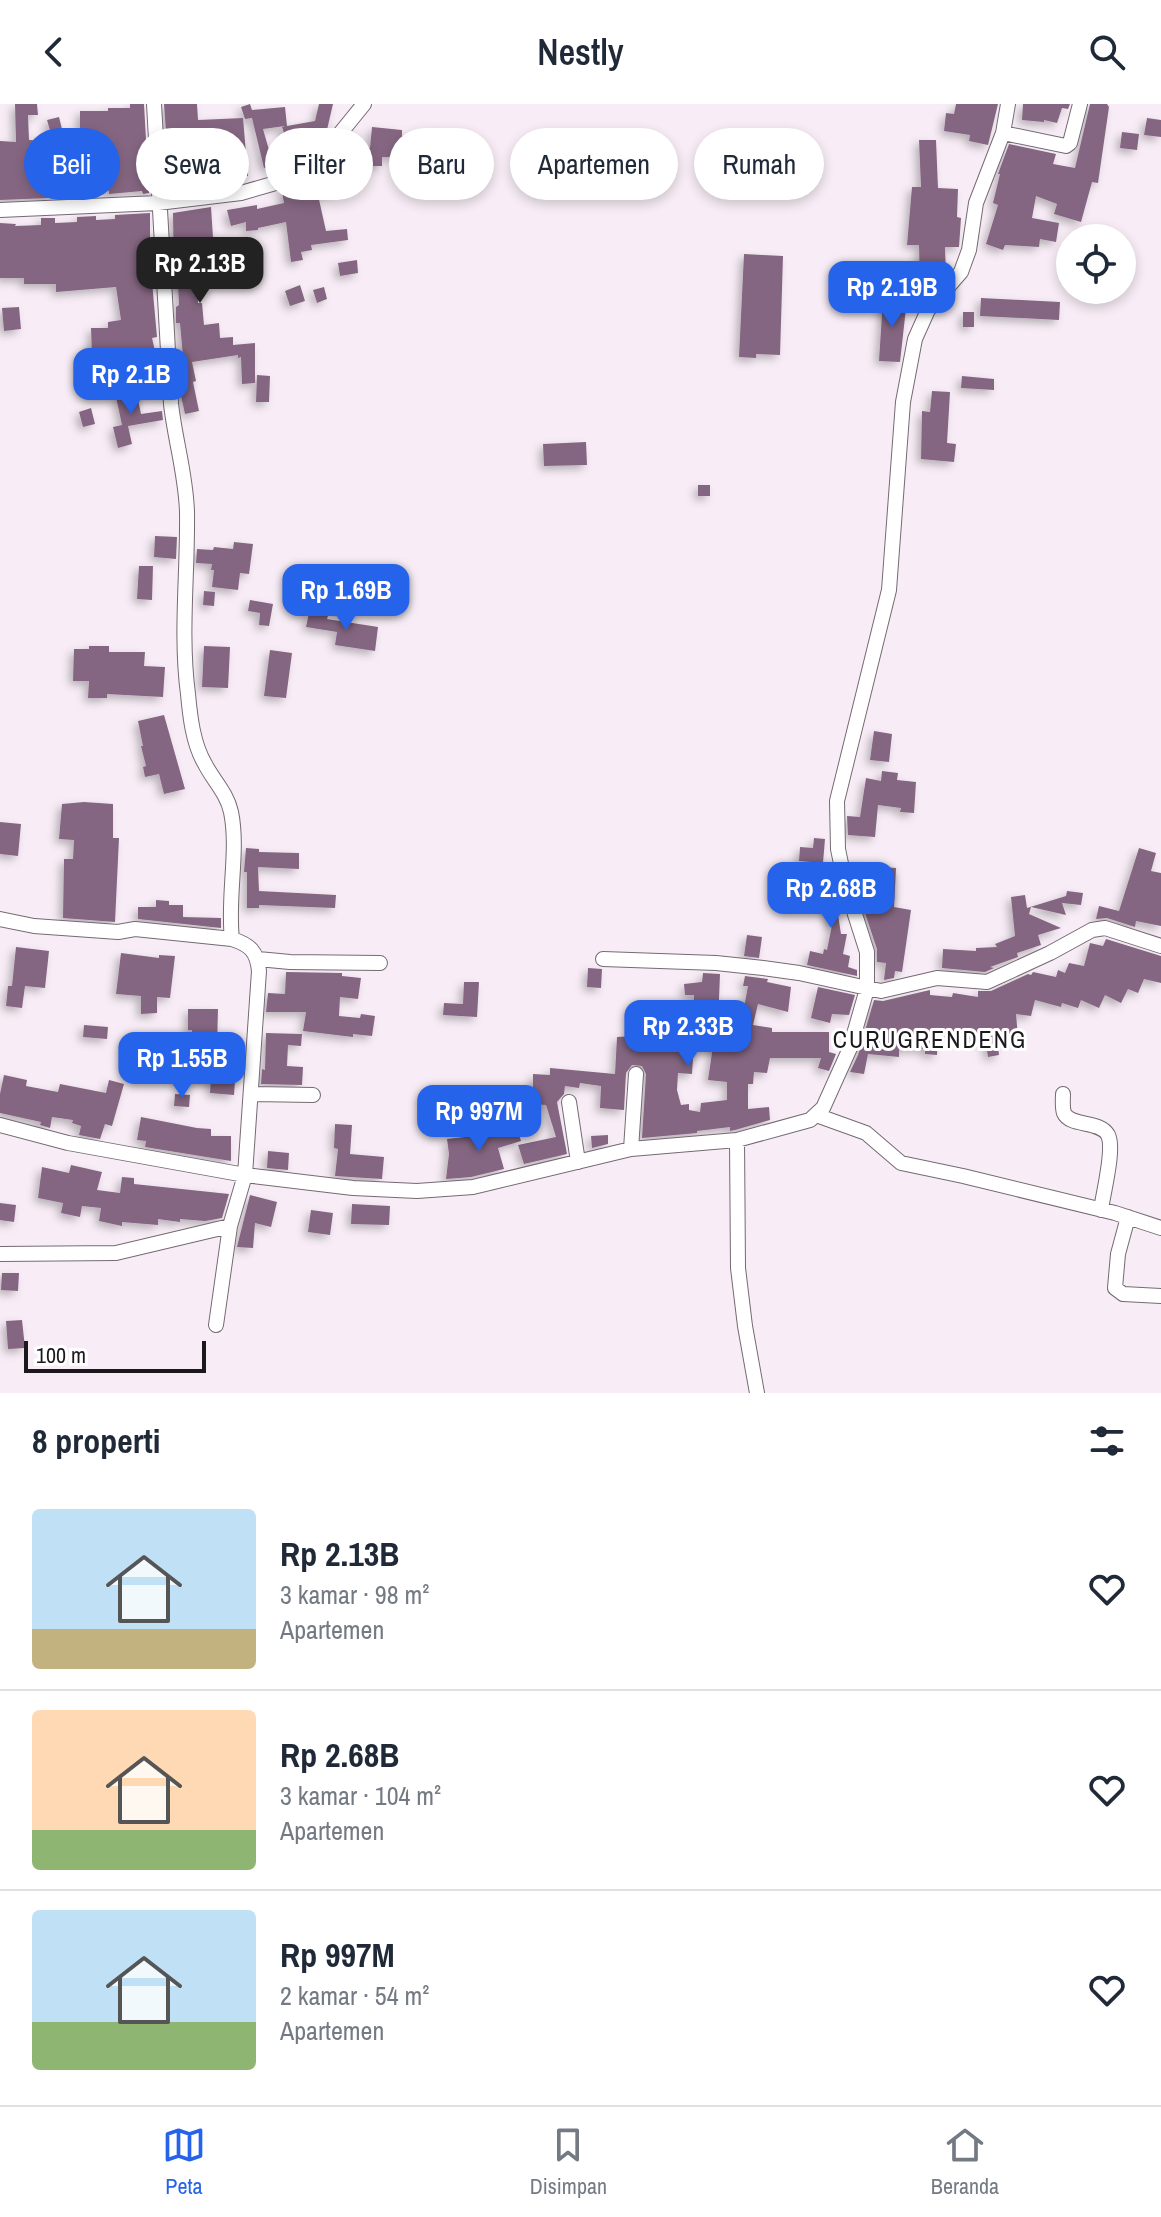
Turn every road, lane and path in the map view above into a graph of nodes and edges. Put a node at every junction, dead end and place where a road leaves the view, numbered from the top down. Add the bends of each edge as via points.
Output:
1 (154, 104) edge
2 (364, 104) edge
3 (1008, 104) edge
4 (1080, 104) edge
5 (1003, 133) junction
6 (158, 203) junction
7 (0, 210) edge
8 (0, 919) edge
9 (232, 939) junction
10 (1161, 946) edge
11 (258, 959) junction
12 (603, 959) dead end
13 (380, 963) dead end
14 (867, 989) junction
15 (636, 1074) dead end
16 (251, 1094) junction
17 (1063, 1094) dead end
18 (313, 1095) dead end
19 (569, 1102) dead end
20 (816, 1115) junction
21 (0, 1125) edge
22 (737, 1140) junction
23 (631, 1149) junction
24 (578, 1162) junction
25 (245, 1175) junction
26 (1101, 1210) junction
27 (1128, 1217) junction
28 (230, 1226) junction
29 (1161, 1228) edge
30 (0, 1254) edge
31 (1161, 1296) edge
32 (216, 1325) dead end
33 (757, 1393) edge

1 - 6 street
2 - 6 street via 312,168 241,193
3 - 5 street
4 - 5 street via 1066,146
5 - 14 street via 976,203 961,272 928,310 915,339 903,402 889,590 837,801 838,849 867,952
6 - 7 street
6 - 9 street via 171,404 186,485 187,691 204,763 230,810
8 - 9 street via 34,926
9 - 11 street via 250,945
10 - 14 street via 1105,928 987,982 937,978 890,990
11 - 13 street
11 - 16 street
12 - 14 street via 763,968
14 - 20 street via 850,1048
15 - 23 street
16 - 18 street
16 - 25 street
17 - 26 street via 1068,1118 1108,1135
19 - 24 street
20 - 22 street
20 - 26 street via 866,1133 901,1163
21 - 25 street via 68,1143
22 - 23 street
22 - 33 street via 738,1268
23 - 24 street
24 - 25 street via 473,1187 417,1191
25 - 28 street
26 - 27 street
27 - 29 street
27 - 31 street via 1116,1291
28 - 30 street via 116,1253
28 - 32 street

